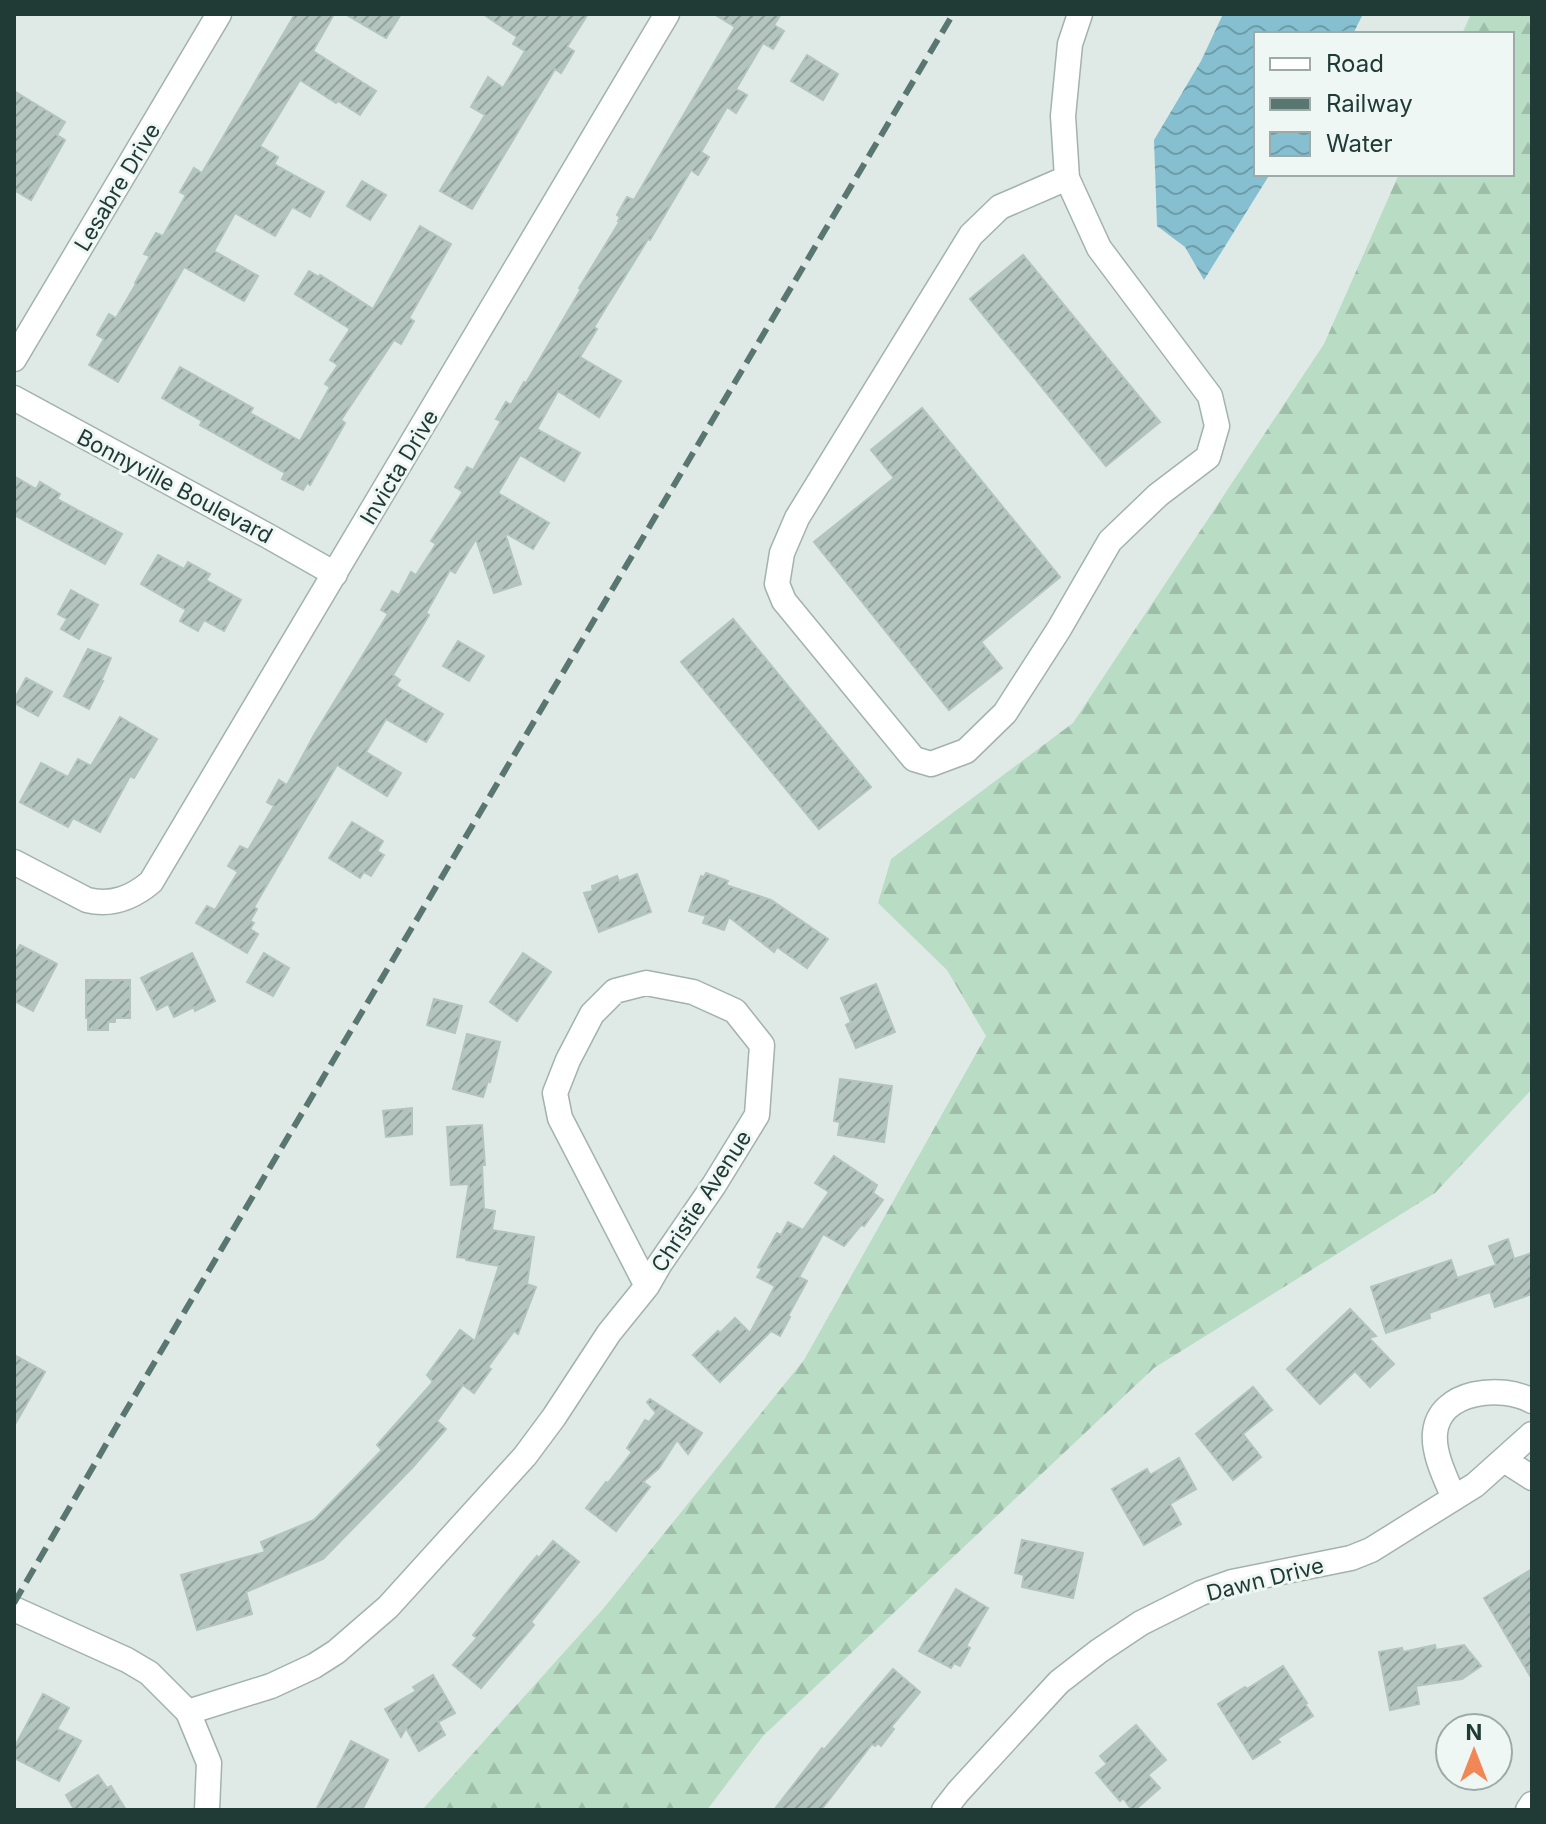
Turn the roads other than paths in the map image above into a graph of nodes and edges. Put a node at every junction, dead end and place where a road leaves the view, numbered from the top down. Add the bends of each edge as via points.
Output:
1 (219, 14) edge
2 (667, 14) edge
3 (1080, 14) edge
4 (1067, 178) junction
5 (14, 359) edge
6 (14, 398) edge
7 (335, 574) junction
8 (14, 862) edge
9 (647, 1286) junction
10 (1532, 1401) edge
11 (1532, 1434) edge
12 (1504, 1460) junction
13 (1532, 1478) edge
14 (1454, 1498) junction
15 (14, 1609) edge
16 (188, 1712) junction
17 (1532, 1804) edge
18 (207, 1810) edge
19 (944, 1810) edge
20 (1528, 1810) edge

1 - 5 street, Lesabre Drive
2 - 7 street, Invicta Drive
3 - 4 street via 1070,44 1063,116
4 - 4 street via 1099,248 1210,396 1217,426 1208,457 1110,541 1005,713 966,751 931,764 914,759 784,601 777,584 782,553 797,518 971,235 1000,207
6 - 7 street, Bonnyville Boulevard
7 - 8 street, Invicta Drive via 143,889 99,903
9 - 9 street, Christie Avenue via 560,1118 555,1093 592,1014 615,991 646,983 693,992 735,1011 762,1045 757,1115
9 - 16 street, Christie Avenue via 525,1456 359,1633 314,1666 271,1686
10 - 14 street via 1512,1393 1468,1395 1437,1421 1439,1461
11 - 12 street, Dawn Drive
12 - 13 street
12 - 14 street, Dawn Drive
14 - 19 street, Dawn Drive via 1361,1554 1232,1582 1141,1623 1059,1682
15 - 16 street via 149,1673
16 - 18 street via 209,1763
17 - 20 street

